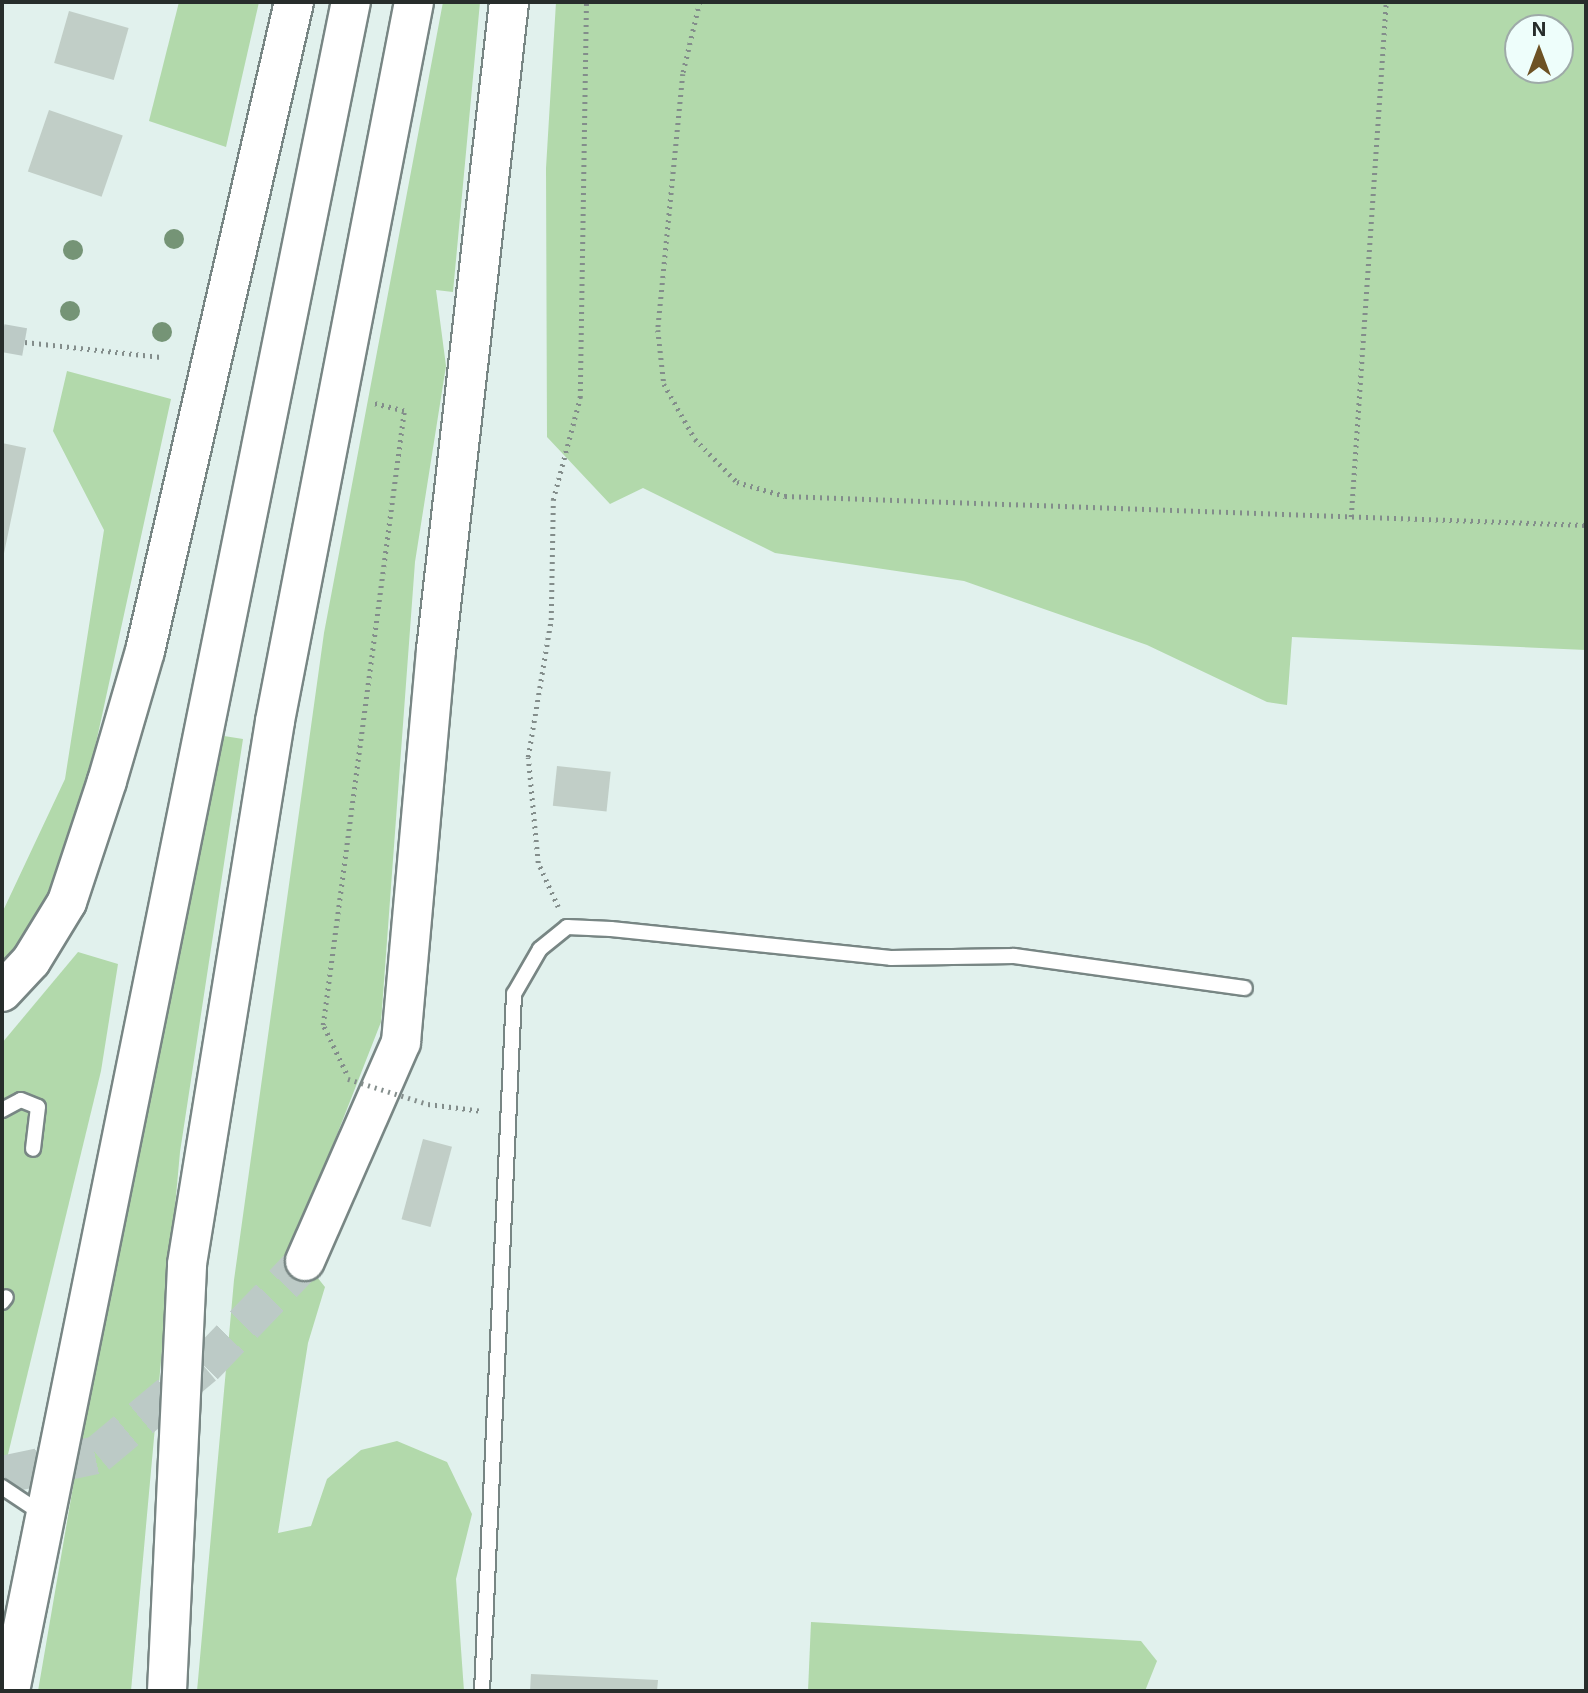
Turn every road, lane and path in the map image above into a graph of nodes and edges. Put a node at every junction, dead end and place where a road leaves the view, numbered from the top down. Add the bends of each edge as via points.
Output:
1 (294, 2) edge
2 (351, 2) edge
3 (414, 2) edge
4 (509, 2) edge
5 (586, 2) edge
6 (700, 2) edge
7 (1386, 2) edge
8 (25, 342) tunnel mouth
9 (161, 357) dead end
10 (368, 402) dead end
11 (1351, 517) junction
12 (1586, 525) edge
13 (567, 927) junction
14 (1245, 988) dead end
15 (2, 992) edge
16 (2, 1110) edge
17 (505, 1114) junction
18 (33, 1149) dead end
19 (305, 1261) tunnel mouth
20 (2, 1487) edge
21 (41, 1513) junction
22 (10, 1691) edge
23 (167, 1691) edge
24 (482, 1691) edge

1 - 15 highway via 145,651 107,781 67,902 31,961
2 - 21 highway
3 - 23 highway via 275,721 187,1264
4 - 19 highway via 436,650 401,1042
5 - 13 path via 580,397 553,500 551,620 528,757 538,863
6 - 11 path via 681,87 658,330 664,384 695,439 737,482 785,496
7 - 11 path
8 - 9 path
10 - 17 path, bridge via 404,411 323,1026 348,1079 428,1104
11 - 12 path
13 - 14 lane via 891,958 1014,956
13 - 17 lane via 540,949 514,994
16 - 18 lane via 21,1100 38,1107
17 - 24 lane via 509,1154
20 - 21 lane
21 - 22 highway

